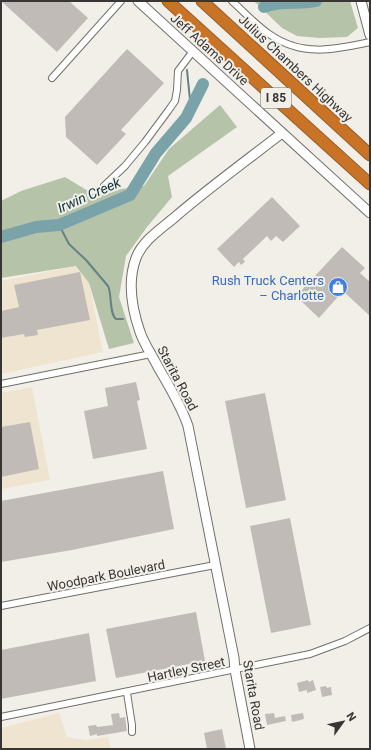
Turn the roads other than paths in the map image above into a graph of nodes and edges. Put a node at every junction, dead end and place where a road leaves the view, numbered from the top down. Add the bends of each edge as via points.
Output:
1 (120, 1) edge
2 (138, 1) edge
3 (168, 1) edge
4 (202, 1) edge
5 (232, 1) edge
6 (361, 1) edge
7 (370, 35) edge
8 (370, 42) edge
9 (193, 51) junction
10 (52, 78) dead end
11 (282, 133) junction
12 (370, 155) edge
13 (370, 184) edge
14 (104, 186) dead end
15 (370, 213) edge
16 (151, 354) junction
17 (1, 384) edge
18 (215, 565) junction
19 (1, 606) edge
20 (370, 628) edge
21 (235, 670) junction
22 (127, 693) junction
23 (1, 717) edge
24 (132, 732) dead end
25 (250, 749) edge

1 - 10 street
2 - 9 street, Jeff Adams Drive
3 - 13 highway, I 85
4 - 12 highway, Julius Chambers Highway / I 85
5 - 8 street via 268,33 282,42 297,47 320,50
6 - 7 street
9 - 11 street, Jeff Adams Drive
9 - 14 street via 178,70 177,90 171,106 125,166
11 - 15 street, Jeff Adams Drive
11 - 16 street, Starita Road via 199,196 152,236 138,253 133,268 131,294 136,321
16 - 17 street
16 - 18 street, Starita Road via 188,426
18 - 19 street, Woodpark Boulevard
18 - 21 street, Starita Road
20 - 21 street, Hartley Street via 319,652
21 - 22 street, Hartley Street
21 - 25 street, Starita Road
22 - 23 street, Hartley Street
22 - 24 street

